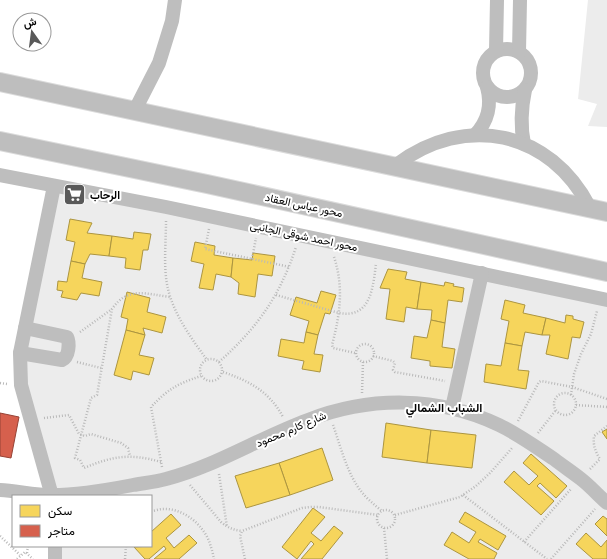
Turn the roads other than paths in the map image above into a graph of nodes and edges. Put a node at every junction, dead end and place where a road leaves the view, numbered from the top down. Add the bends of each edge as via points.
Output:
1 (175, 0) edge
2 (498, 0) edge
3 (520, 0) edge
4 (496, 51) junction
5 (519, 52) junction
6 (0, 82) edge
7 (487, 87) junction
8 (525, 90) junction
9 (135, 110) junction
10 (475, 135) junction
11 (0, 141) edge
12 (524, 144) junction
13 (396, 165) junction
14 (0, 175) edge
15 (54, 186) junction
16 (598, 210) edge
17 (607, 272) edge
18 (482, 273) junction
19 (604, 299) edge
20 (25, 328) junction
21 (20, 353) junction
22 (452, 408) junction
23 (0, 490) edge
24 (43, 495) edge
25 (52, 495) edge
26 (62, 495) edge
27 (605, 501) edge
28 (56, 547) edge
29 (56, 559) edge

1 - 9 street via 160,63
2 - 4 street
3 - 5 street
4 - 5 street via 508,49
4 - 7 street via 483,67
5 - 8 street via 529,62 531,69 531,77
6 - 9 main road
7 - 8 street via 505,98
7 - 10 street via 489,113
8 - 12 street via 521,117
9 - 13 main road
10 - 12 street via 504,138
10 - 13 street via 433,143
11 - 17 main road, محور عباس العقاد
12 - 16 street via 544,154 566,172
13 - 16 main road
14 - 15 street, محور احمد شوقى الجانبى
15 - 18 street, محور احمد شوقى الجانبى
15 - 20 street
18 - 19 street, محور احمد شوقى الجانبى
18 - 22 street
20 - 21 street
20 - 21 street via 66,336 69,339 66,356 62,360
21 - 25 street via 21,385
22 - 26 street, شارع كارم محمود via 407,402 362,405 329,413 288,428 217,461 165,479 101,491
22 - 27 street, شارع كارم محمود via 476,415 521,437 580,478
23 - 24 street, شارع كارم محمود
28 - 29 street

